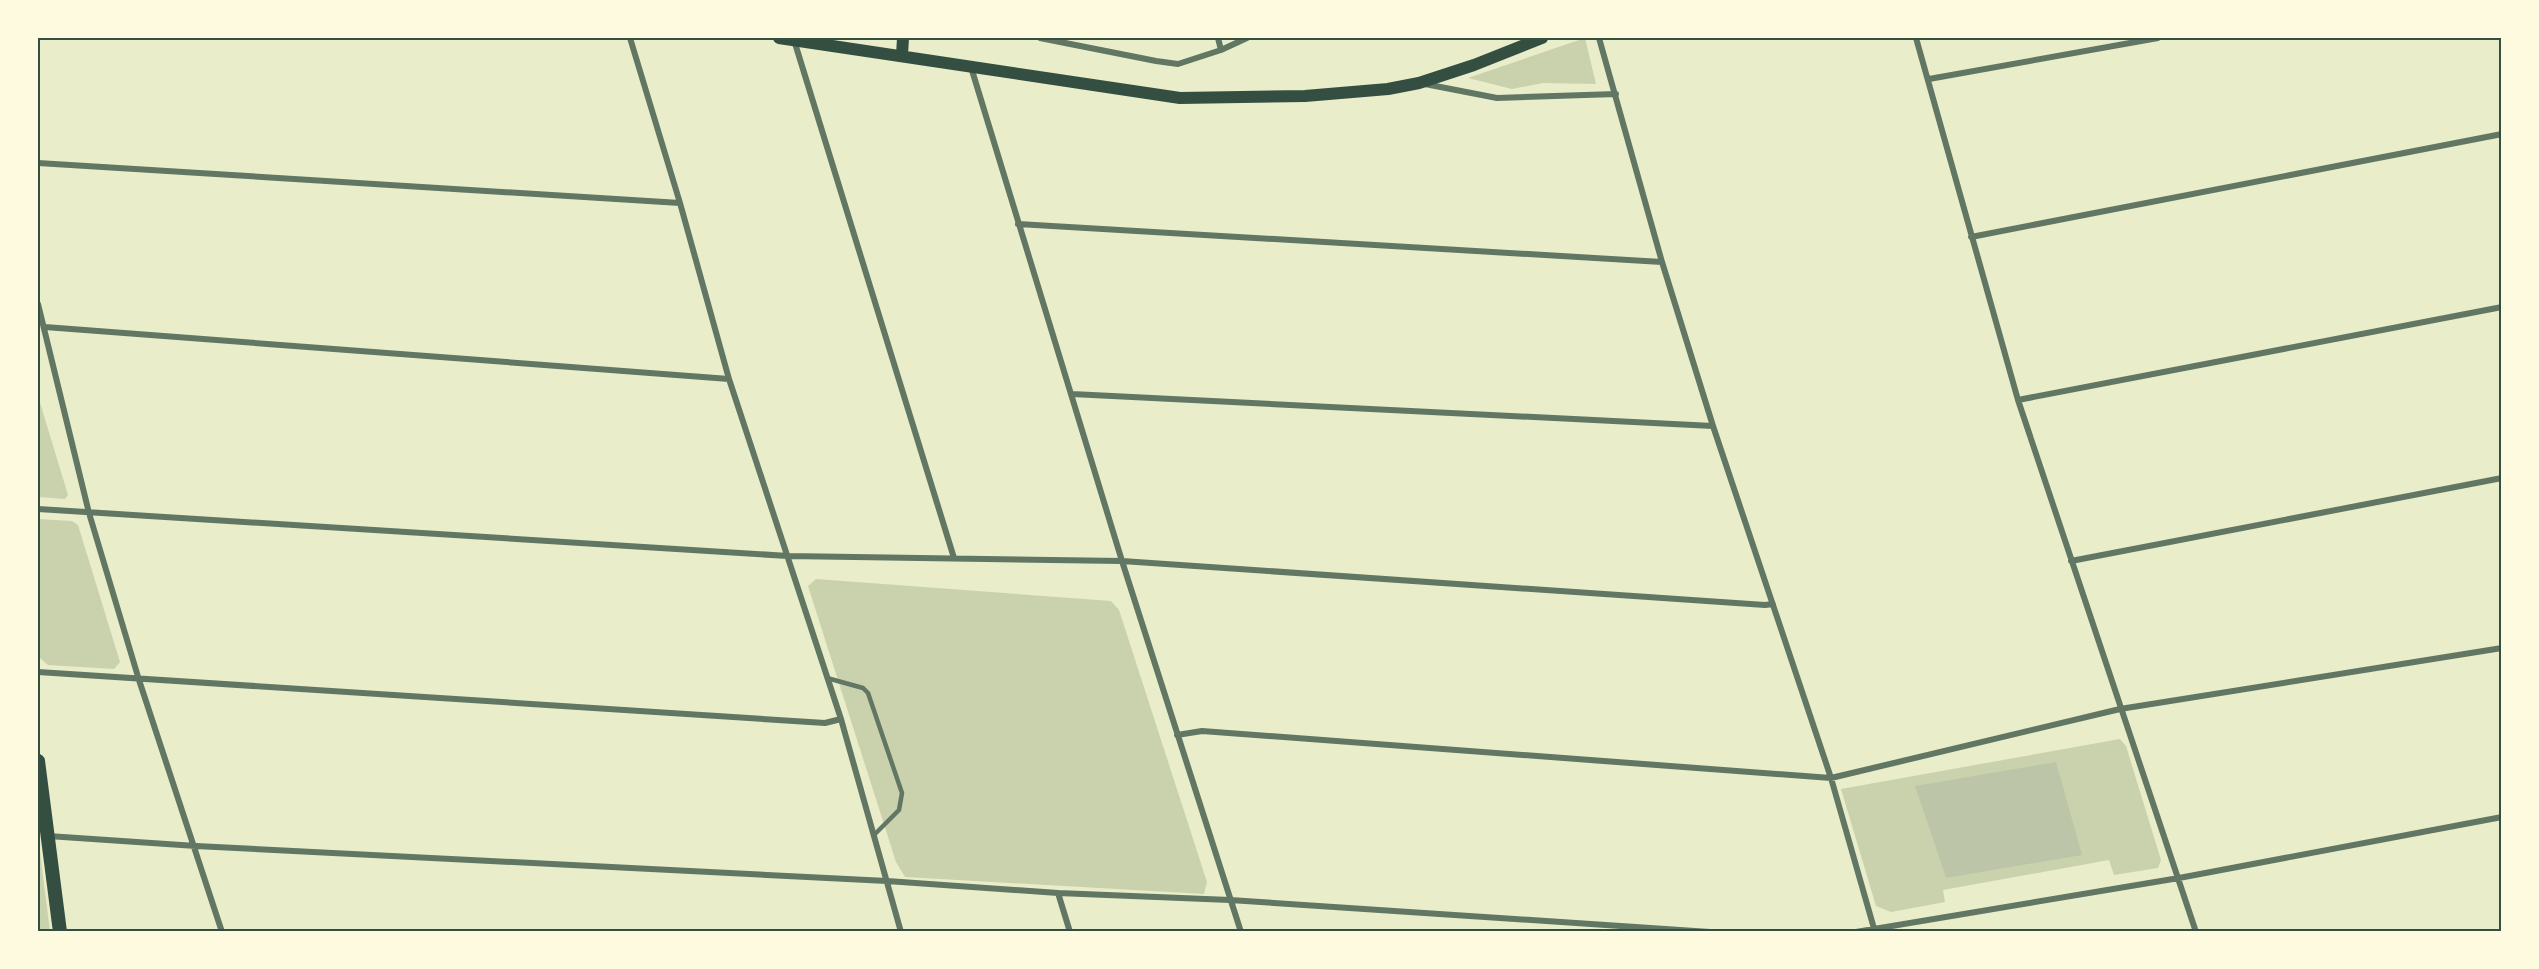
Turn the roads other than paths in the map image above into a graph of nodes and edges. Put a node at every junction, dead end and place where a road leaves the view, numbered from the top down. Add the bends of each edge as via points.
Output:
1 (630, 38) edge
2 (779, 38) edge
3 (903, 38) edge
4 (1040, 38) edge
5 (1218, 38) edge
6 (1247, 38) edge
7 (1542, 38) edge
8 (1599, 38) edge
9 (1916, 38) edge
10 (2158, 38) edge
11 (1058, 39) edge
12 (794, 40) junction
13 (1221, 50) junction
14 (902, 55) junction
15 (971, 65) junction
16 (1929, 80) junction
17 (1419, 83) junction
18 (1616, 94) junction
19 (2502, 134) edge
20 (38, 163) edge
21 (680, 203) junction
22 (1017, 224) junction
23 (1971, 237) junction
24 (1662, 262) junction
25 (38, 304) edge
26 (2502, 308) edge
27 (45, 327) junction
28 (729, 379) junction
29 (1072, 394) junction
30 (2019, 400) junction
31 (1713, 426) junction
32 (2502, 478) edge
33 (38, 509) edge
34 (89, 513) junction
35 (788, 556) junction
36 (954, 558) junction
37 (1122, 561) junction
38 (2071, 561) junction
39 (1773, 604) junction
40 (2502, 648) edge
41 (38, 672) edge
42 (827, 678) junction
43 (139, 680) junction
44 (2120, 709) junction
45 (841, 719) junction
46 (1177, 735) junction
47 (38, 761) edge
48 (1831, 778) junction
49 (2502, 817) edge
50 (875, 834) junction
51 (48, 836) junction
52 (196, 846) junction
53 (2179, 878) junction
54 (887, 881) junction
55 (1058, 892) junction
56 (1230, 900) junction
57 (1874, 931) edge
58 (60, 932) edge
59 (222, 932) edge
60 (901, 932) edge
61 (1070, 932) edge
62 (1241, 932) edge
63 (1710, 932) edge
64 (1856, 932) edge
65 (2196, 932) edge

1 - 21 street
2 - 12 main road
3 - 14 main road
4 - 11 street
5 - 13 street
6 - 13 street
7 - 17 main road
8 - 18 street
9 - 16 street
10 - 16 street
11 - 13 street via 1178,63
12 - 14 main road
12 - 36 street
14 - 15 main road
15 - 17 main road via 1180,98 1305,96
15 - 22 street
16 - 23 street
17 - 18 street via 1497,98
18 - 24 street
19 - 23 street
20 - 21 street
21 - 28 street
22 - 24 street
22 - 29 street
23 - 30 street
24 - 31 street
25 - 27 street
26 - 30 street
27 - 28 street
27 - 34 street
28 - 35 street
29 - 31 street
29 - 37 street
30 - 38 street
31 - 39 street
32 - 38 street
33 - 34 street
34 - 35 street
34 - 43 street
35 - 36 street
35 - 42 street
36 - 37 street
37 - 39 street
37 - 46 street
38 - 44 street
39 - 48 street
40 - 44 street
41 - 43 street
42 - 45 street
42 - 50 lane via 868,693 902,793 899,810
43 - 45 street via 825,723
43 - 52 street
44 - 48 street
44 - 53 street
45 - 50 street
46 - 48 street via 1202,731
46 - 56 street
47 - 51 main road
48 - 57 street
49 - 53 street
50 - 54 street
51 - 52 street
51 - 58 main road
52 - 54 street
52 - 59 street
53 - 57 street
53 - 65 street
54 - 55 street
54 - 60 street
55 - 56 street
55 - 61 street
56 - 62 street
56 - 63 street
57 - 64 street

